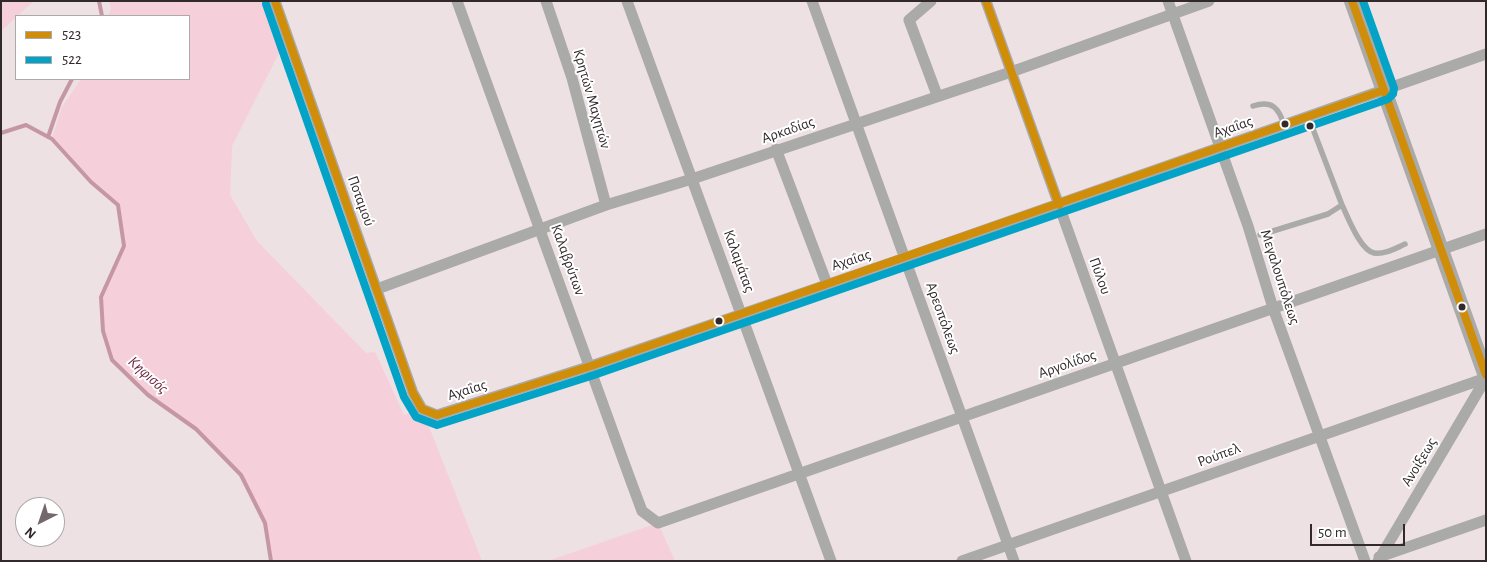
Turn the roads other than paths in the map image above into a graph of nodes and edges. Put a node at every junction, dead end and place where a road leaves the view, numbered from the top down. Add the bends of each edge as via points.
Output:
1 (275, 1) edge
2 (457, 1) edge
3 (546, 1) edge
4 (627, 1) edge
5 (812, 1) edge
6 (931, 1) edge
7 (986, 1) edge
8 (1168, 1) edge
9 (1209, 1) edge
10 (1352, 1) edge
11 (1173, 14) junction
12 (1486, 54) edge
13 (1012, 72) junction
14 (1384, 90) junction
15 (937, 95) junction
16 (1253, 106) dead end
17 (1308, 116) junction
18 (857, 122) junction
19 (1284, 125) junction
20 (1220, 147) junction
21 (776, 149) junction
22 (692, 179) junction
23 (606, 205) junction
24 (1059, 205) junction
25 (1342, 205) junction
26 (541, 230) junction
27 (1486, 234) edge
28 (1260, 235) dead end
29 (1405, 244) dead end
30 (1441, 250) junction
31 (905, 258) junction
32 (826, 284) junction
33 (377, 289) junction
34 (1273, 308) junction
35 (742, 313) junction
36 (1116, 363) junction
37 (591, 366) junction
38 (1486, 377) edge
39 (422, 409) joint
40 (963, 417) junction
41 (1320, 435) junction
42 (799, 474) junction
43 (1161, 491) junction
44 (1486, 520) edge
45 (658, 522) joint
46 (1008, 545) junction
47 (1376, 559) edge
48 (831, 561) edge
49 (962, 561) edge
50 (1014, 561) edge
51 (1186, 561) edge
52 (1365, 561) edge

1 - 33 street, Ποταμού
2 - 26 street, Καλαβρύτων
3 - 23 street, Κρητών Μαχητών via 572,78
4 - 22 street, Καλαμάτας
5 - 18 street, Αρεοπόλεως
6 - 15 street via 908,20
7 - 13 street, Πύλου
8 - 11 street, Μεγαλουπόλεως
9 - 11 street, Αρκαδίας
10 - 14 street
11 - 13 street, Αρκαδίας
11 - 20 street, Μεγαλουπόλεως
12 - 14 street, Αχαΐας
13 - 15 street, Αρκαδίας
13 - 24 street, Πύλου
14 - 17 street, Αχαΐας
14 - 30 street
15 - 18 street, Αρκαδίας
16 - 19 lane via 1273,105 1280,112
17 - 19 street, Αχαΐας
17 - 25 lane
18 - 21 street, Αρκαδίας
18 - 31 street, Αρεοπόλεως
19 - 20 street, Αχαΐας
20 - 24 street, Αχαΐας
20 - 34 street, Μεγαλουπόλεως
21 - 22 street, Αρκαδίας
21 - 32 street
22 - 23 street, Αρκαδίας
22 - 35 street, Καλαμάτας
23 - 26 street, Αρκαδίας
24 - 31 street, Αχαΐας
24 - 36 street, Πύλου
25 - 28 lane via 1328,214
25 - 29 lane via 1363,247 1374,253
26 - 33 street, Αρκαδίας
26 - 37 street, Καλαβρύτων
27 - 30 street, Αργολίδος
30 - 34 street, Αργολίδος
30 - 38 street
31 - 32 street, Αχαΐας
31 - 40 street, Αρεοπόλεως
32 - 35 street, Αχαΐας
33 - 39 street, Ποταμού via 413,393
34 - 36 street, Αργολίδος
34 - 41 street, Μεγαλουπόλεως
35 - 37 street, Αχαΐας
35 - 42 street, Καλαμάτας
36 - 40 street, Αργολίδος
36 - 43 street, Πύλου
37 - 39 street, Αχαΐας via 437,415
37 - 45 street, Καλαβρύτων via 642,511
38 - 41 street, Ρούπελ
38 - 47 street, Ανοίξεως
40 - 42 street, Αργολίδος
40 - 46 street, Αρεοπόλεως
41 - 43 street, Ρούπελ
41 - 52 street, Μεγαλουπόλεως
42 - 45 street, Αργολίδος
42 - 48 street, Καλαμάτας
43 - 46 street, Ρούπελ
43 - 51 street, Πύλου
44 - 47 street
46 - 49 street, Ρούπελ
46 - 50 street, Αρεοπόλεως

